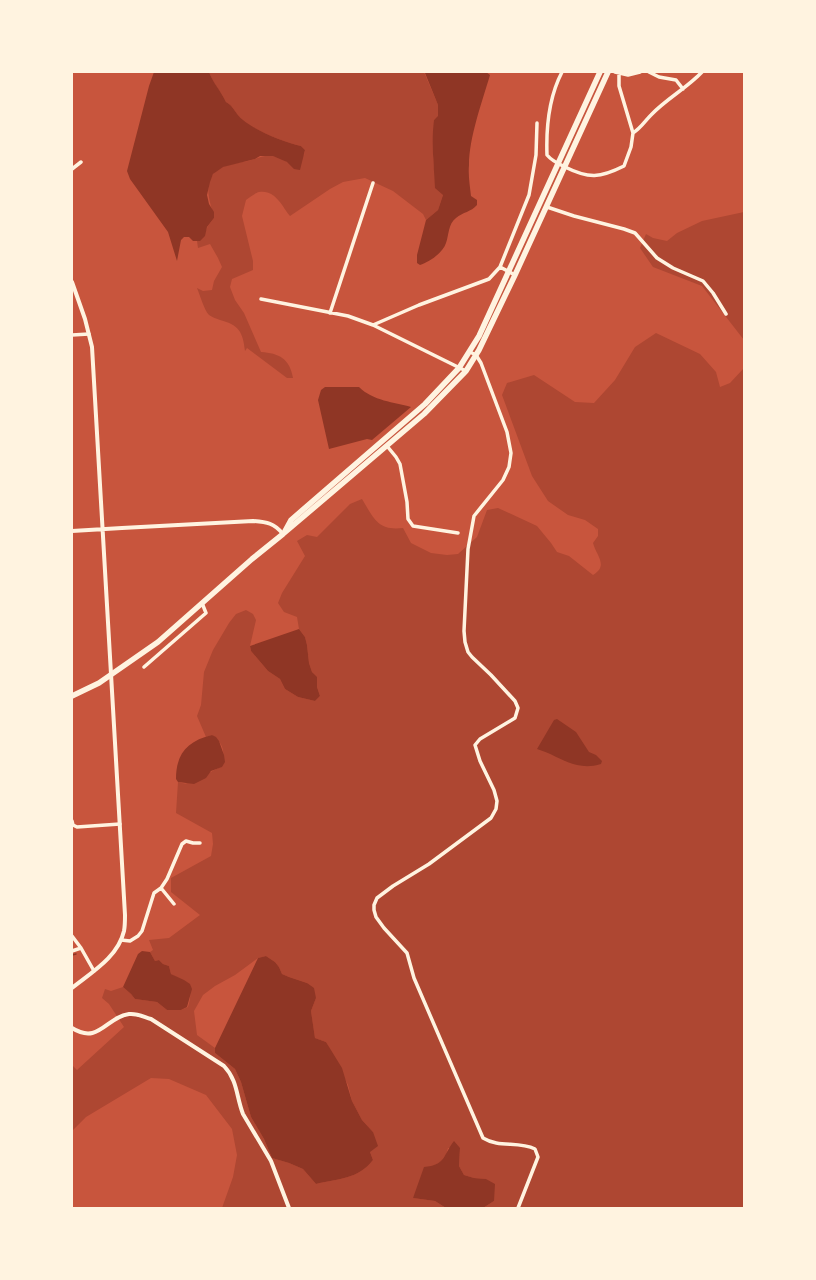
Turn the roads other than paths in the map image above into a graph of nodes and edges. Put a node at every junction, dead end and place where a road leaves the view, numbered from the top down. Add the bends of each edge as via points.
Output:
1 (562, 72) edge
2 (600, 72) edge
3 (608, 72) edge
4 (618, 72) edge
5 (640, 72) edge
6 (649, 72) edge
7 (702, 72) edge
8 (683, 89) junction
9 (536, 123) dead end
10 (633, 133) junction
11 (81, 162) dead end
12 (561, 166) junction
13 (72, 169) edge
14 (373, 183) dead end
15 (547, 207) junction
16 (500, 268) junction
17 (512, 273) junction
18 (72, 282) edge
19 (261, 299) dead end
20 (330, 313) junction
21 (726, 314) dead end
22 (373, 325) junction
23 (89, 334) junction
24 (72, 335) edge
25 (470, 352) junction
26 (476, 355) junction
27 (459, 368) junction
28 (466, 371) junction
29 (387, 446) junction
30 (102, 529) junction
31 (72, 531) edge
32 (458, 532) dead end
33 (283, 534) junction
34 (202, 603) junction
35 (144, 667) dead end
36 (110, 676) junction
37 (72, 696) edge
38 (72, 824) edge
39 (120, 824) junction
40 (200, 843) dead end
41 (161, 888) junction
42 (174, 904) dead end
43 (72, 936) edge
44 (121, 940) junction
45 (81, 948) junction
46 (72, 951) edge
47 (94, 971) junction
48 (72, 988) edge
49 (72, 1028) edge
50 (289, 1208) edge
51 (518, 1208) edge

1 - 12 street via 551,101 547,146 547,155
2 - 12 main road
3 - 12 main road
4 - 5 street via 628,75
4 - 10 street via 619,86
6 - 8 street via 676,80
7 - 8 street
8 - 10 street via 651,114
9 - 16 street via 536,155 529,195
10 - 12 street via 624,166 609,173 595,176 577,174
11 - 13 street
12 - 15 main road
12 - 17 main road
14 - 20 street
15 - 17 main road
15 - 21 street via 635,233 657,258 703,282
16 - 17 street
16 - 22 street via 489,279
17 - 25 main road
17 - 26 main road
18 - 23 street
19 - 20 street
20 - 22 street
22 - 27 street
23 - 24 street
23 - 30 street via 95,391
25 - 26 street
25 - 27 main road
26 - 28 main road
26 - 51 street via 507,432 511,453 509,467 503,480 474,516 464,608 465,642 472,657 515,701 518,708 515,718 480,739 475,745 496,796 496,809 491,818 429,864 377,898 374,910 376,918 409,956 414,978 483,1138 496,1144 516,1144 535,1149 538,1156
27 - 28 street
27 - 33 main road via 425,404 291,520
28 - 29 main road via 424,414
29 - 32 street via 400,464 408,519 413,526
29 - 33 main road
30 - 31 street
30 - 33 street via 253,521 277,526
30 - 36 street
33 - 34 main road
34 - 35 street via 206,613
34 - 36 main road via 158,642
36 - 37 main road
36 - 39 street
38 - 39 street via 77,827
39 - 44 street via 125,915
40 - 41 street via 186,841 182,844
41 - 42 street
41 - 44 street via 154,893 142,931 130,941
43 - 45 street
44 - 47 street via 112,954
45 - 46 street
45 - 47 street
47 - 48 street
49 - 50 street via 88,1034 104,1028 111,1021 124,1015 143,1016 224,1066 234,1079 243,1114 271,1161

